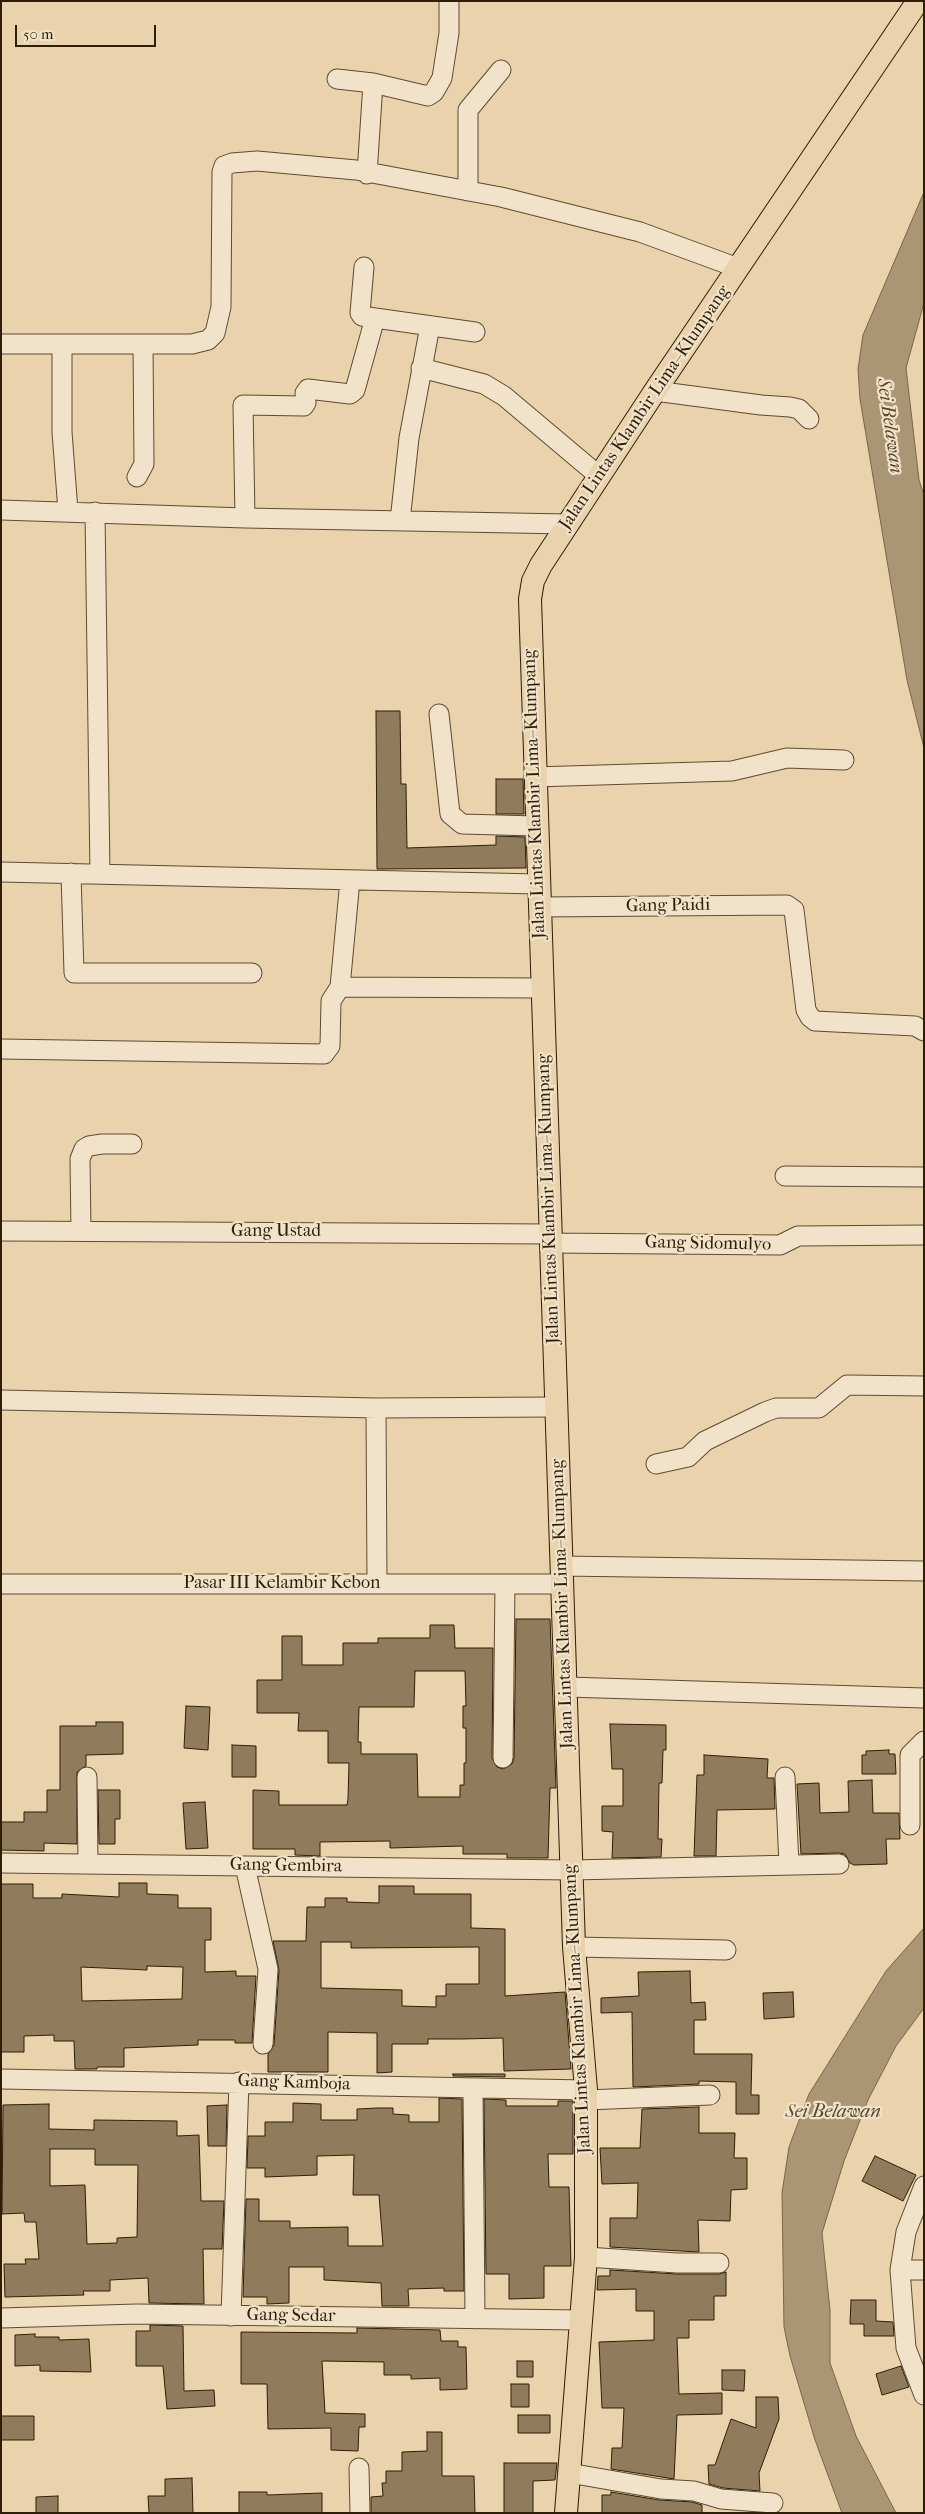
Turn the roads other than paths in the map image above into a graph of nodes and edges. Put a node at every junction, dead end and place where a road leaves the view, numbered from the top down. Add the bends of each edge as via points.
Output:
1 (449, 1) edge
2 (918, 1) edge
3 (501, 70) dead end
4 (337, 79) dead end
5 (373, 83) junction
6 (368, 174) junction
7 (468, 191) junction
8 (364, 267) dead end
9 (738, 268) junction
10 (375, 318) junction
11 (430, 326) junction
12 (475, 332) dead end
13 (1, 344) edge
14 (62, 344) junction
15 (143, 344) junction
16 (420, 368) junction
17 (655, 391) junction
18 (809, 419) dead end
19 (599, 476) junction
20 (137, 477) dead end
21 (1, 510) edge
22 (68, 511) junction
23 (95, 512) junction
24 (245, 518) junction
25 (400, 521) junction
26 (567, 524) junction
27 (439, 714) dead end
28 (844, 760) dead end
29 (534, 777) junction
30 (536, 826) junction
31 (1, 872) edge
32 (71, 873) junction
33 (100, 874) junction
34 (350, 880) junction
35 (538, 884) junction
36 (539, 907) junction
37 (252, 973) dead end
38 (340, 987) junction
39 (541, 988) junction
40 (924, 1031) edge
41 (1, 1050) edge
42 (132, 1144) dead end
43 (786, 1176) dead end
44 (924, 1177) edge
45 (1, 1231) edge
46 (81, 1231) junction
47 (924, 1235) edge
48 (550, 1238) junction
49 (924, 1386) edge
50 (1, 1400) edge
51 (556, 1407) junction
52 (376, 1408) junction
53 (656, 1464) dead end
54 (924, 1571) edge
55 (562, 1575) junction
56 (1, 1584) edge
57 (377, 1584) junction
58 (505, 1584) junction
59 (567, 1687) junction
60 (924, 1698) edge
61 (924, 1741) edge
62 (503, 1758) dead end
63 (87, 1777) dead end
64 (785, 1777) dead end
65 (910, 1826) dead end
66 (1, 1863) edge
67 (88, 1864) junction
68 (839, 1864) dead end
69 (789, 1865) junction
70 (245, 1866) junction
71 (572, 1870) junction
72 (574, 1947) junction
73 (726, 1950) dead end
74 (263, 2044) dead end
75 (1, 2079) edge
76 (239, 2082) junction
77 (473, 2089) junction
78 (586, 2095) junction
79 (710, 2095) dead end
80 (924, 2186) edge
81 (586, 2257) junction
82 (719, 2263) dead end
83 (900, 2270) junction
84 (924, 2270) edge
85 (231, 2316) junction
86 (1, 2318) edge
87 (475, 2319) junction
88 (580, 2320) junction
89 (917, 2362) edge
90 (924, 2395) edge
91 (359, 2468) dead end
92 (569, 2472) junction
93 (773, 2503) dead end
94 (360, 2513) edge
95 (566, 2513) edge

1 - 5 street via 449,33 442,78 434,92 428,96
2 - 9 main road, Jalan Lintas Klambir Lima–Klumpang
3 - 7 street via 468,110
4 - 5 street
5 - 6 street
6 - 7 street
6 - 15 street via 356,170 257,161 224,166 221,180 222,307 215,333 208,340 192,344
7 - 9 street via 640,232
8 - 10 street via 360,313
9 - 17 main road, Jalan Lintas Klambir Lima–Klumpang
10 - 11 street
10 - 24 street via 352,392 308,389 306,405 243,405
11 - 12 street
11 - 16 street
13 - 14 street
14 - 15 street
14 - 22 street via 62,432
15 - 20 street via 144,464
16 - 19 street via 484,384 504,396
16 - 25 street
17 - 18 street via 790,407 799,409
17 - 19 main road, Jalan Lintas Klambir Lima–Klumpang
19 - 26 main road, Jalan Lintas Klambir Lima–Klumpang
21 - 22 street
22 - 23 street
23 - 24 street
23 - 33 street
24 - 25 street
25 - 26 street
26 - 29 main road, Jalan Lintas Klambir Lima–Klumpang via 533,581 530,599
27 - 30 street via 450,814 462,824
28 - 29 street via 787,758 732,771
29 - 30 main road, Jalan Lintas Klambir Lima–Klumpang
30 - 35 main road, Jalan Lintas Klambir Lima–Klumpang
31 - 32 street
32 - 33 street
32 - 37 street via 73,971 76,975
33 - 34 street
34 - 35 street
34 - 38 street
35 - 36 main road, Jalan Lintas Klambir Lima–Klumpang
36 - 39 main road, Jalan Lintas Klambir Lima–Klumpang
36 - 40 street, Gang Paidi via 791,906 806,1010 810,1017 815,1020 915,1026
38 - 39 street
38 - 41 street via 331,1001 330,1046 324,1054
39 - 48 main road, Jalan Lintas Klambir Lima–Klumpang
42 - 46 street via 102,1144 84,1149 80,1158
43 - 44 street
45 - 46 street, Gang Ustad
46 - 48 street, Gang Ustad
47 - 48 street, Gang Sidomulyo via 798,1236 785,1244 770,1245
48 - 51 main road, Jalan Lintas Klambir Lima–Klumpang
49 - 53 street via 847,1385 819,1408 776,1408 705,1441 688,1457
50 - 52 street
51 - 52 street
51 - 55 main road, Jalan Lintas Klambir Lima–Klumpang
52 - 57 street
54 - 55 street
55 - 58 street, Pasar III Kelambir Kebon
55 - 59 main road, Jalan Lintas Klambir Lima–Klumpang
56 - 57 street, Pasar III Kelambir Kebon
57 - 58 street, Pasar III Kelambir Kebon
58 - 62 street
59 - 60 street
59 - 71 main road, Jalan Lintas Klambir Lima–Klumpang
61 - 65 street via 910,1755
63 - 67 street
64 - 69 street
66 - 67 street, Gang Gembira
67 - 70 street, Gang Gembira
68 - 69 street, Gang Gembira
69 - 71 street, Gang Gembira
70 - 71 street, Gang Gembira
70 - 74 street via 268,1969
71 - 72 main road, Jalan Lintas Klambir Lima–Klumpang
72 - 73 street
72 - 78 main road, Jalan Lintas Klambir Lima–Klumpang
75 - 76 street, Gang Kamboja
76 - 77 street, Gang Kamboja
76 - 85 street
77 - 78 street, Gang Kamboja
77 - 87 street
78 - 79 street, Gang Kamboja
78 - 81 main road, Jalan Lintas Klambir Lima–Klumpang
80 - 83 street via 906,2232
81 - 82 street
81 - 88 main road, Jalan Lintas Klambir Lima–Klumpang
83 - 84 street
83 - 89 street via 903,2331
85 - 86 street, Gang Sedar via 137,2314
85 - 87 street, Gang Sedar
87 - 88 street, Gang Sedar
88 - 92 main road, Jalan Lintas Klambir Lima–Klumpang
89 - 90 street
91 - 94 street
92 - 93 street via 661,2489 694,2491 721,2499
92 - 95 main road, Jalan Lintas Klambir Lima–Klumpang

